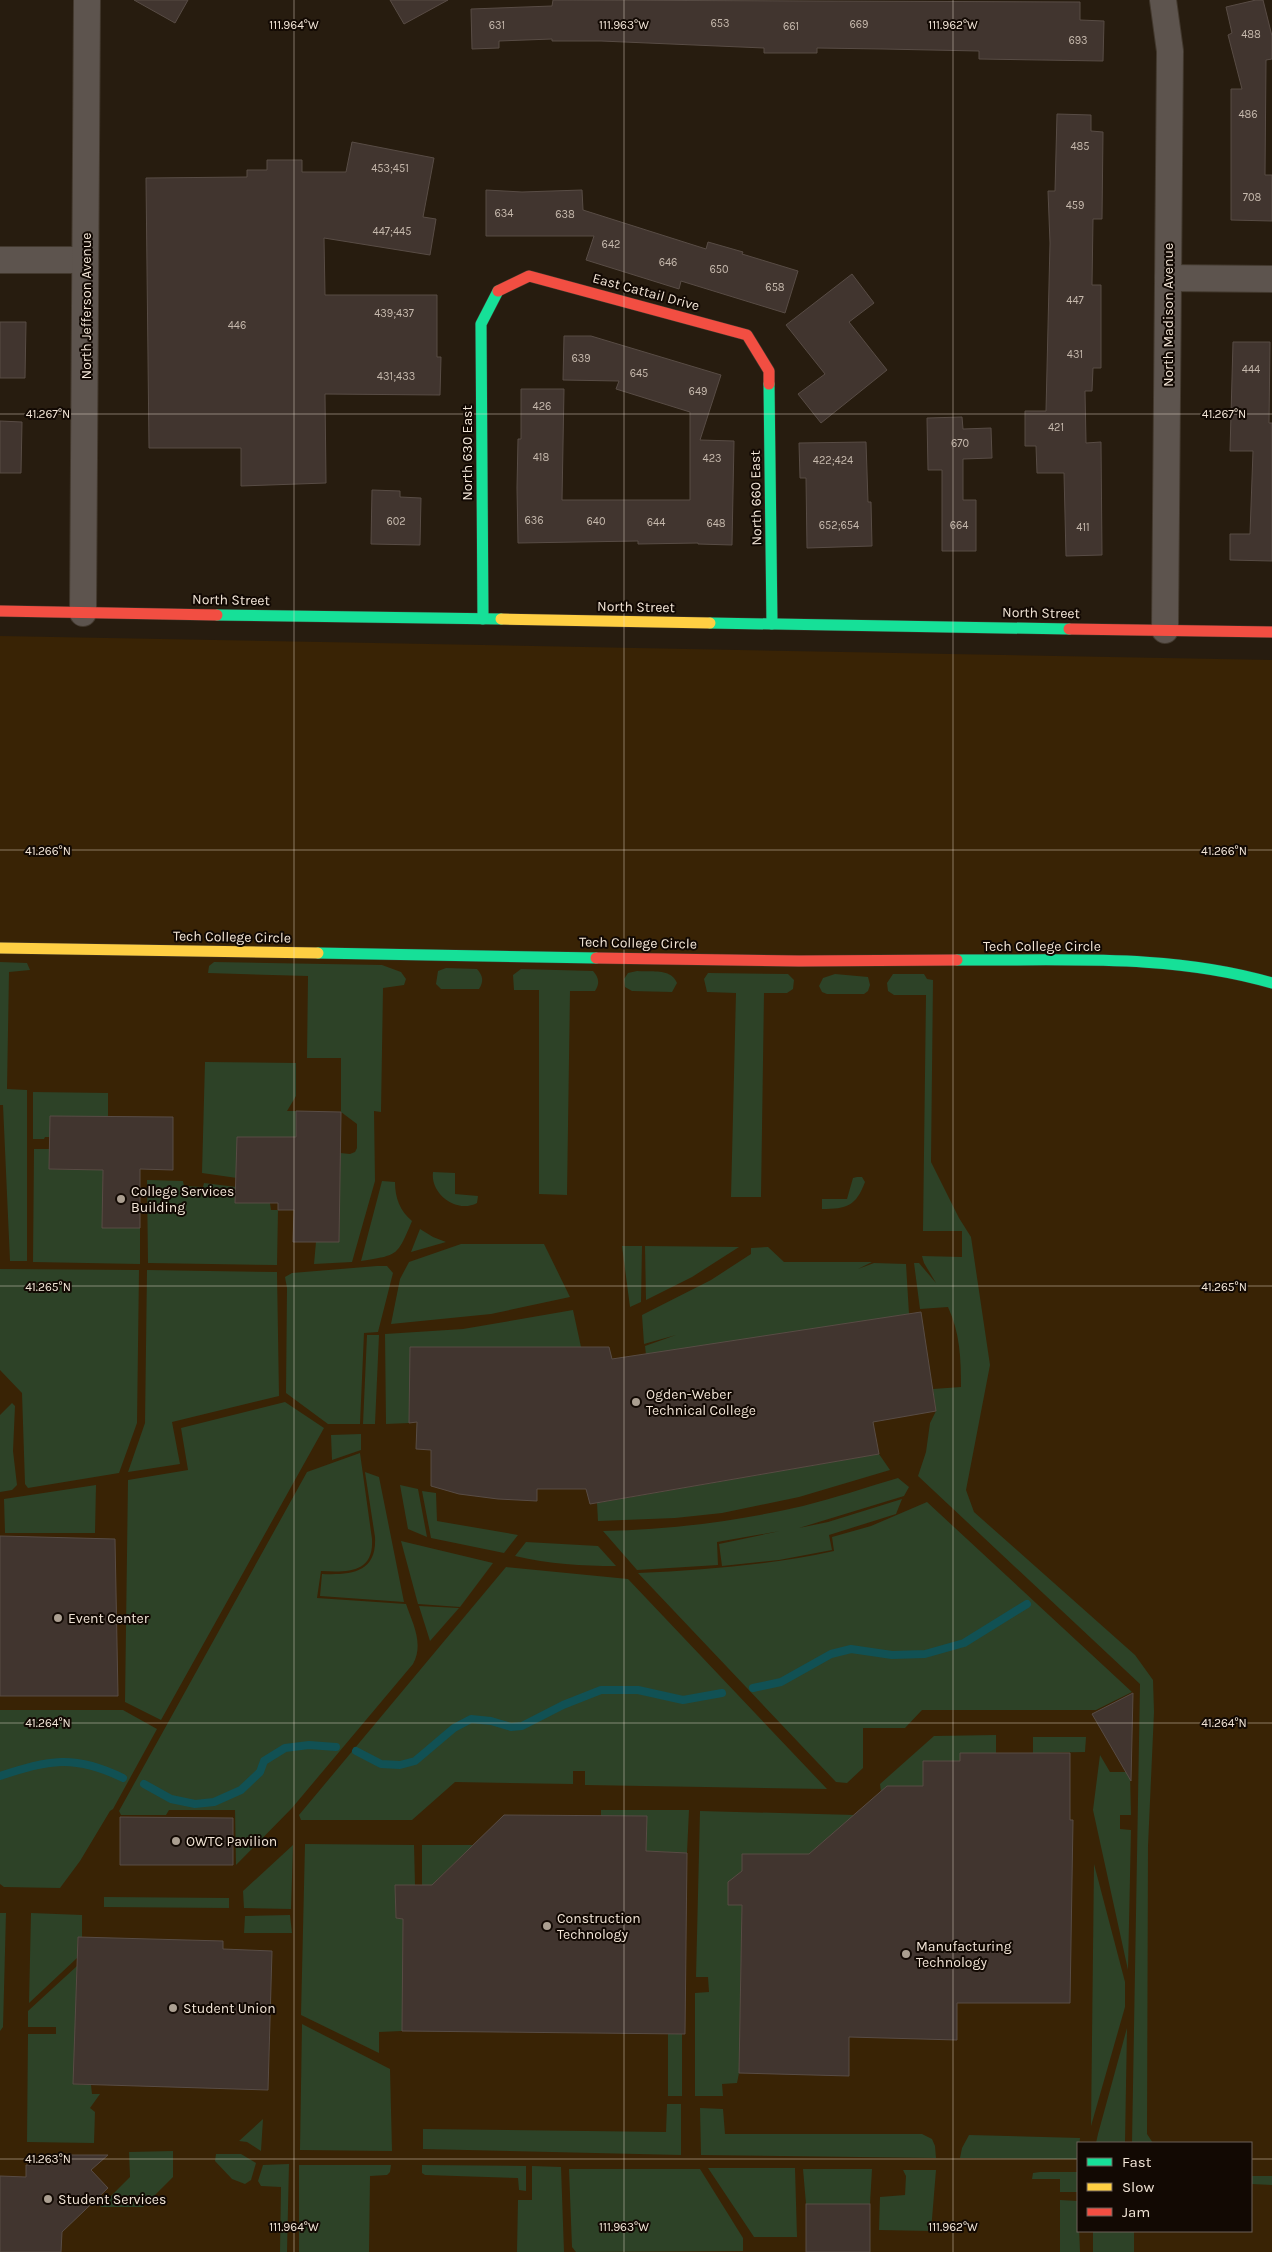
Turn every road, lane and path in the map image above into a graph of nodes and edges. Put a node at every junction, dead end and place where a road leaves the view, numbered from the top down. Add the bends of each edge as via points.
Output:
1 (87, 0) edge
2 (1163, 0) edge
3 (0, 260) edge
4 (86, 260) junction
5 (1168, 278) junction
6 (1272, 279) edge
7 (498, 290) joint
8 (769, 371) joint
9 (0, 611) edge
10 (83, 612) junction
11 (483, 619) junction
12 (772, 624) junction
13 (1165, 630) junction
14 (1272, 632) edge
15 (0, 948) edge
16 (1272, 983) edge

1 - 4 street, North Jefferson Avenue
2 - 5 street, North Madison Avenue via 1170,51
3 - 4 street
4 - 10 street, North Jefferson Avenue
5 - 6 street
5 - 13 street, North Madison Avenue
7 - 8 street, East Cattail Drive via 530,276 747,335
7 - 11 street, North 630 East via 481,324
8 - 12 street, North 660 East
9 - 10 street, North Street
10 - 11 street, North Street
11 - 12 street, North Street
12 - 13 street, North Street
13 - 14 street, North Street
15 - 16 street, Tech College Circle via 799,961 1145,962 1217,968

